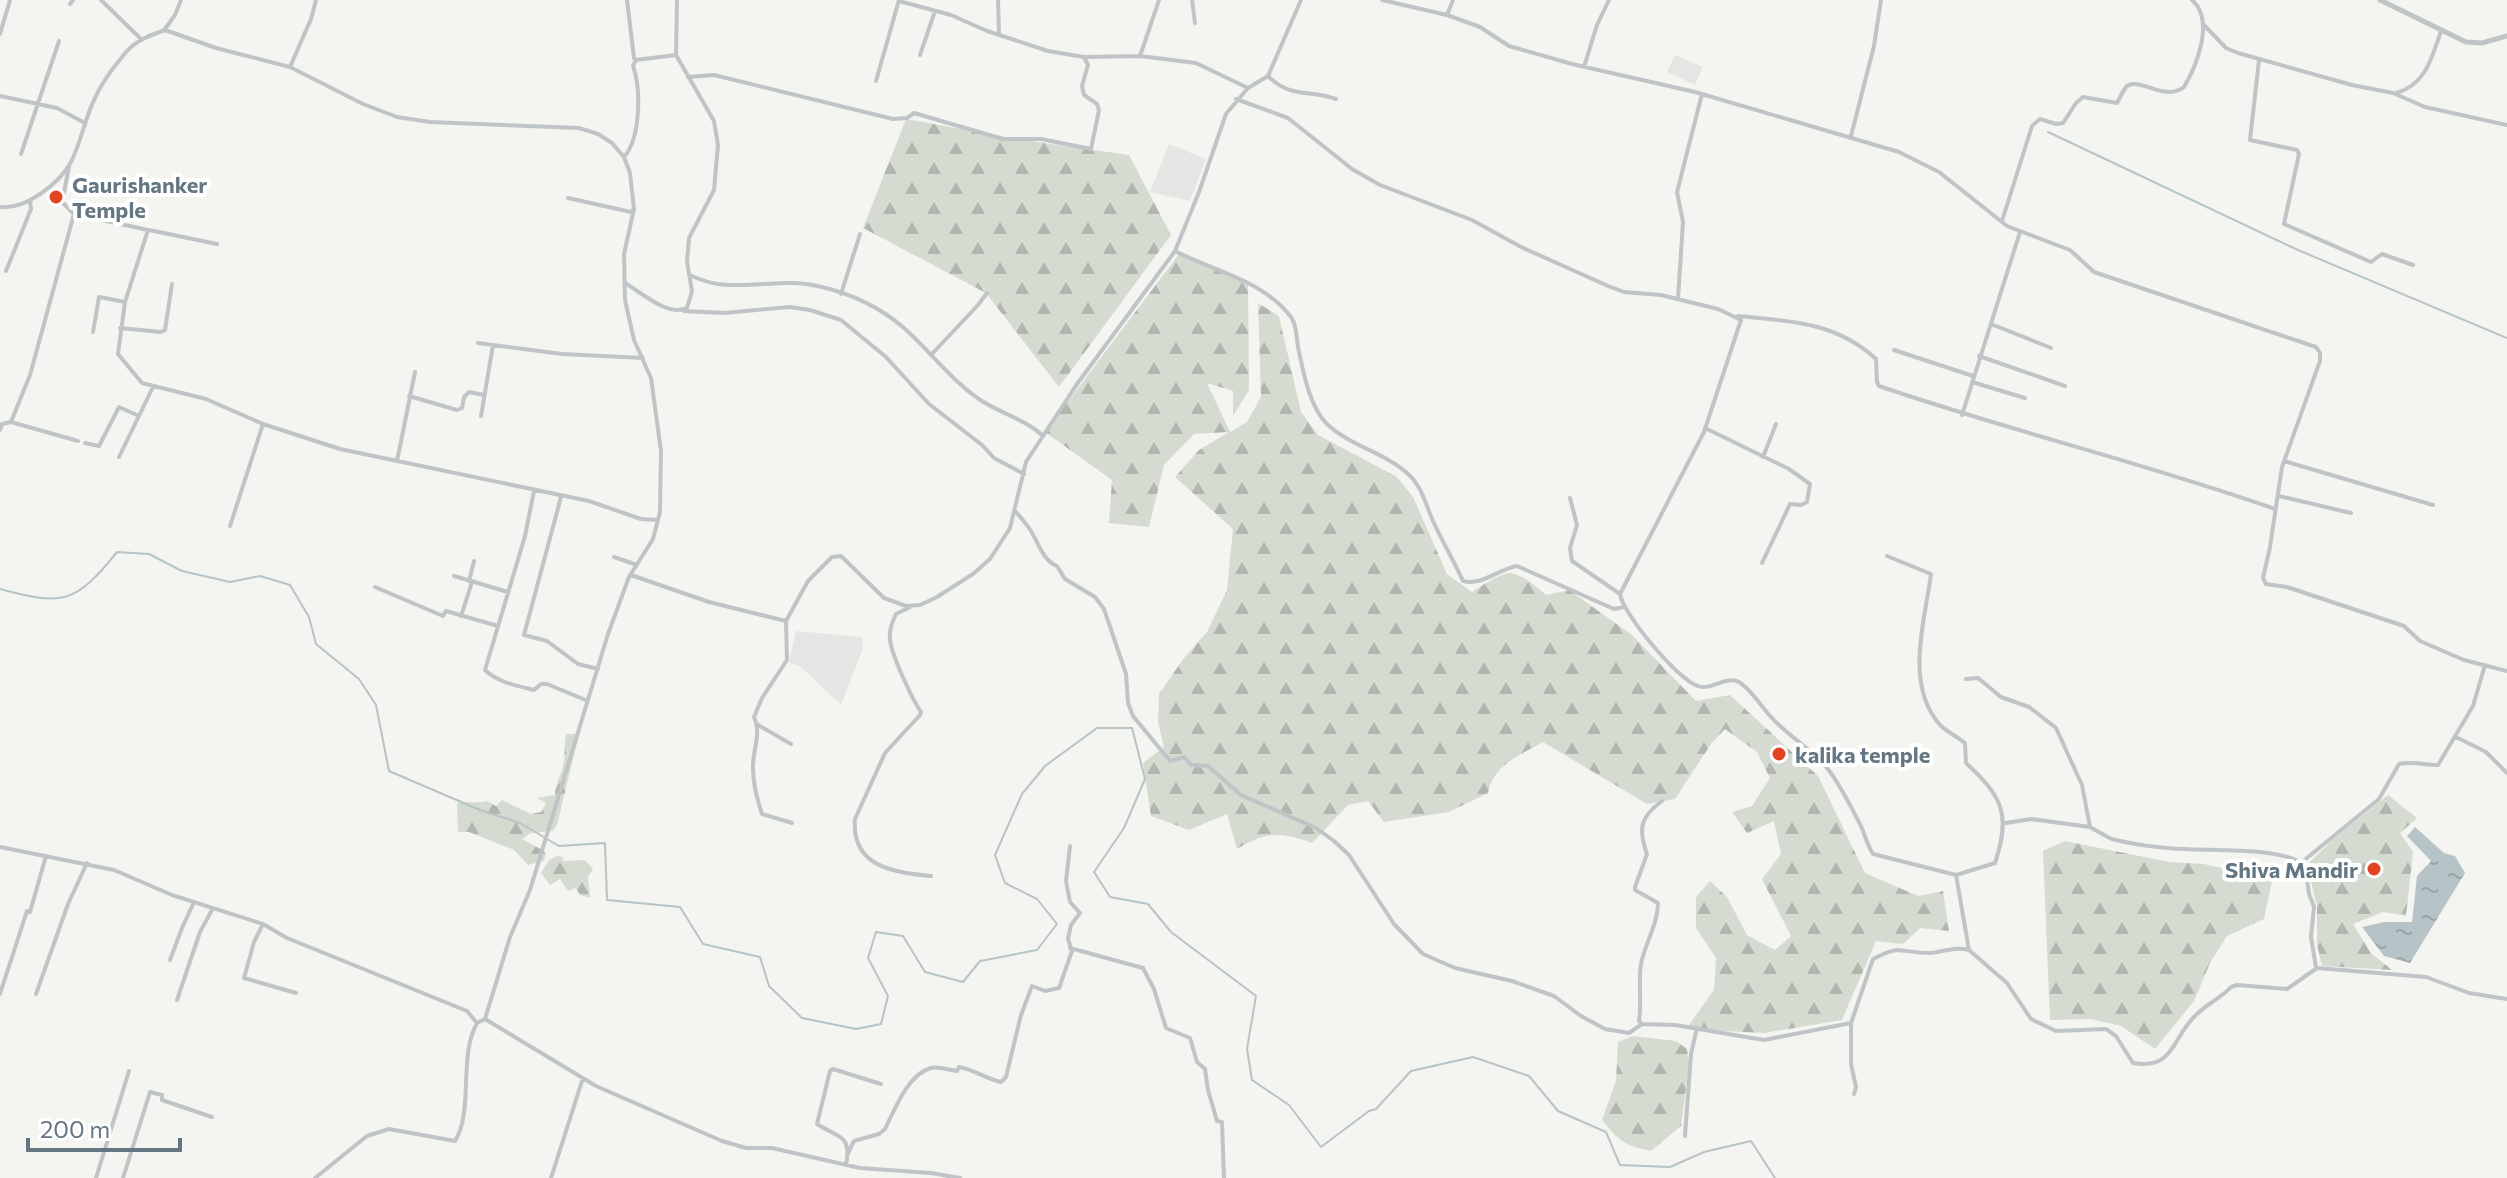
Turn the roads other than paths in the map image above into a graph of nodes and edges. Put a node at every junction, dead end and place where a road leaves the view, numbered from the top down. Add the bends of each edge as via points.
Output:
1 (10, 0) edge
2 (101, 0) edge
3 (181, 0) edge
4 (316, 0) edge
5 (627, 0) edge
6 (677, 0) edge
7 (899, 0) edge
8 (998, 0) edge
9 (1159, 0) edge
10 (1192, 0) edge
11 (1301, 0) edge
12 (1382, 0) edge
13 (1453, 0) edge
14 (1609, 0) edge
15 (1881, 0) edge
16 (2192, 0) edge
17 (2380, 0) edge
18 (935, 11) junction
19 (1447, 15) junction
20 (1195, 23) dead end
21 (2204, 25) junction
22 (165, 30) junction
23 (2441, 31) junction
24 (0, 34) edge
25 (999, 34) junction
26 (2507, 36) edge
27 (141, 39) junction
28 (59, 41) dead end
29 (676, 55) junction
30 (920, 55) dead end
31 (1140, 56) junction
32 (1084, 57) junction
33 (636, 60) junction
34 (2259, 60) junction
35 (290, 67) junction
36 (1584, 67) junction
37 (1268, 76) junction
38 (688, 77) junction
39 (876, 81) dead end
40 (1248, 88) junction
41 (2393, 93) junction
42 (1702, 94) junction
43 (0, 96) edge
44 (1236, 99) junction
45 (1336, 99) dead end
46 (37, 104) junction
47 (85, 123) junction
48 (2507, 125) edge
49 (1851, 136) junction
50 (21, 154) dead end
51 (624, 157) junction
52 (70, 164) junction
53 (568, 198) dead end
54 (30, 200) junction
55 (0, 207) edge
56 (634, 208) junction
57 (74, 214) junction
58 (2002, 221) junction
59 (148, 230) junction
60 (2020, 232) junction
61 (860, 234) dead end
62 (217, 244) dead end
63 (1175, 251) junction
64 (2413, 265) dead end
65 (6, 271) dead end
66 (689, 275) junction
67 (625, 283) junction
68 (172, 284) dead end
69 (987, 293) dead end
70 (841, 294) junction
71 (1678, 299) junction
72 (125, 302) junction
73 (684, 311) junction
74 (1736, 316) junction
75 (1991, 324) junction
76 (120, 328) junction
77 (93, 332) dead end
78 (478, 343) dead end
79 (493, 345) junction
80 (2051, 348) dead end
81 (1894, 350) dead end
82 (931, 355) junction
83 (1979, 356) junction
84 (643, 358) junction
85 (415, 372) dead end
86 (1973, 376) junction
87 (1972, 382) junction
88 (2065, 386) dead end
89 (153, 387) junction
90 (484, 395) junction
91 (409, 396) junction
92 (2025, 398) dead end
93 (1962, 415) junction
94 (139, 416) junction
95 (481, 416) dead end
96 (11, 422) junction
97 (263, 424) junction
98 (1776, 424) dead end
99 (1705, 428) junction
100 (0, 430) edge
101 (1043, 436) junction
102 (78, 441) dead end
103 (85, 443) dead end
104 (119, 457) dead end
105 (1763, 457) junction
106 (397, 461) junction
107 (2284, 461) junction
108 (1024, 474) junction
109 (534, 491) junction
110 (2279, 496) junction
111 (561, 497) junction
112 (1570, 498) dead end
113 (2433, 505) dead end
114 (2275, 509) junction
115 (1016, 512) junction
116 (2351, 513) dead end
117 (657, 520) junction
118 (230, 526) dead end
119 (1887, 556) dead end
120 (614, 557) dead end
121 (474, 561) dead end
122 (1762, 563) dead end
123 (637, 565) junction
124 (631, 575) junction
125 (454, 576) dead end
126 (470, 581) junction
127 (375, 587) dead end
128 (508, 592) junction
129 (1620, 594) junction
130 (912, 606) junction
131 (1624, 607) junction
132 (461, 616) junction
133 (786, 621) junction
134 (498, 626) junction
135 (2485, 665) junction
136 (598, 669) junction
137 (2507, 671) edge
138 (1966, 679) dead end
139 (588, 701) junction
140 (758, 725) junction
141 (2456, 737) junction
142 (791, 744) dead end
143 (2507, 773) edge
144 (1662, 801) dead end
145 (792, 823) dead end
146 (2005, 823) junction
147 (2090, 827) junction
148 (1070, 846) dead end
149 (0, 847) edge
150 (46, 856) junction
151 (2302, 862) junction
152 (87, 863) junction
153 (1956, 875) junction
154 (931, 876) dead end
155 (194, 902) junction
156 (213, 908) junction
157 (263, 924) junction
158 (1070, 948) junction
159 (1969, 950) junction
160 (170, 960) dead end
161 (2317, 968) junction
162 (296, 993) dead end
163 (0, 994) edge
164 (36, 994) dead end
165 (2507, 999) edge
166 (177, 1000) dead end
167 (485, 1019) junction
168 (477, 1023) junction
169 (1851, 1023) junction
170 (1642, 1024) junction
171 (1697, 1028) junction
172 (129, 1071) dead end
173 (583, 1078) junction
174 (881, 1084) dead end
175 (1854, 1094) dead end
176 (212, 1117) dead end
177 (1685, 1136) dead end
178 (848, 1153) junction
179 (846, 1165) junction
180 (96, 1178) edge
181 (123, 1178) edge
182 (315, 1178) edge
183 (551, 1178) edge
184 (960, 1178) edge
185 (1224, 1178) edge

1 - 24 street
2 - 27 street
3 - 22 street
4 - 35 street
5 - 33 street
6 - 29 street
7 - 18 street
7 - 39 street
8 - 25 street
9 - 31 street
10 - 20 street
11 - 37 street
12 - 19 street
13 - 19 street
14 - 36 street
15 - 49 street
16 - 21 street via 2203,12
17 - 23 street
18 - 25 street
18 - 30 street
19 - 36 street via 1480,27 1509,46
21 - 34 street via 2226,48
21 - 58 street via 2194,71 2180,90 2134,84 2117,103 2083,97 2063,123 2040,119 2032,126
22 - 27 street
22 - 35 street
23 - 26 street via 2466,42
23 - 41 street via 2424,73 2411,87
25 - 32 street
27 - 47 street via 96,96
28 - 46 street
29 - 33 street
29 - 38 street
31 - 32 street
31 - 40 street via 1196,63
32 - 38 street via 1084,95 1099,110 1091,149 1041,139 1003,139 914,113 893,119 714,75
33 - 51 street via 636,122
34 - 41 street
34 - 64 street via 2250,140 2299,154 2284,224 2371,262 2382,254
35 - 51 street via 397,117 579,128 612,143
36 - 42 street
37 - 40 street
37 - 45 street via 1293,92
38 - 66 street via 714,121 718,145 714,190 689,238
40 - 44 street
41 - 48 street via 2425,107
42 - 49 street
42 - 71 street via 1677,192 1683,222
43 - 46 street
44 - 63 street via 1219,128
44 - 71 street via 1288,118 1380,185 1472,220 1608,286
46 - 47 street
46 - 50 street
47 - 52 street
49 - 58 street via 1917,159
51 - 56 street
52 - 54 street
52 - 57 street via 62,202
53 - 56 street via 631,212
54 - 55 street
54 - 65 street
56 - 67 street via 624,254
57 - 59 street
57 - 96 street via 30,375
58 - 60 street
59 - 62 street
59 - 72 street
60 - 75 street
60 - 107 street via 2070,250 2094,272 2316,347 2320,361
61 - 70 street
63 - 101 street
63 - 131 street via 1246,282 1293,319 1315,406 1327,424 1392,462 1419,485 1463,581 1473,583 1517,566 1614,609
66 - 70 street via 720,285 785,282
66 - 73 street via 692,299
67 - 73 street via 666,307
67 - 84 street via 628,320
68 - 76 street via 165,330
69 - 82 street
70 - 82 street via 884,313
71 - 74 street
72 - 76 street
72 - 77 street via 99,297
73 - 108 street via 790,307 841,320 886,357 929,404 994,458
74 - 93 street via 1797,321 1845,335 1876,359 1879,386
74 - 99 street via 1741,326
75 - 80 street
75 - 83 street
76 - 89 street via 118,354 142,383
78 - 79 street
79 - 84 street
79 - 90 street
81 - 86 street
82 - 101 street via 980,400
83 - 86 street
83 - 88 street
84 - 117 street via 651,378 661,451
85 - 91 street
86 - 87 street
87 - 92 street
87 - 93 street
89 - 94 street
89 - 97 street via 206,399
90 - 91 street via 469,392 457,410
90 - 95 street
91 - 106 street
93 - 114 street
94 - 103 street via 119,407 99,446
94 - 104 street
96 - 100 street
96 - 102 street
97 - 106 street
97 - 118 street
98 - 105 street
99 - 105 street
99 - 129 street
101 - 108 street
105 - 122 street via 1809,481 1810,487 1807,502 1790,504
106 - 109 street
107 - 110 street
107 - 113 street
108 - 115 street
109 - 111 street
109 - 128 street
110 - 114 street
110 - 116 street
111 - 117 street
111 - 136 street via 524,635 547,641 578,664
112 - 129 street via 1577,525 1572,561
114 - 135 street via 2266,584 2404,626 2420,641
115 - 130 street via 990,559 937,597
115 - 170 street via 1052,565 1104,609 1126,674 1133,716 1170,761 1184,757 1191,765 1208,766 1241,795 1334,841 1394,924 1423,954 1554,996 1616,1033 1629,1033
117 - 123 street via 658,528
119 - 146 street via 1931,574 1920,636 1922,686 1941,726 1965,743 1966,763 1993,792
120 - 123 street
121 - 126 street
123 - 124 street
124 - 133 street
124 - 136 street
125 - 126 street
126 - 128 street
126 - 132 street
127 - 132 street via 443,616 446,611
128 - 134 street
129 - 131 street
130 - 133 street via 884,598 841,556 832,557 808,581
130 - 154 street via 896,614 890,637 920,715 885,753 854,831 877,865
131 - 153 street via 1691,683 1708,688 1741,683 1825,766 1873,854
132 - 134 street
133 - 140 street via 787,660 757,708
134 - 139 street via 487,673 534,690 547,684
135 - 137 street
135 - 141 street via 2473,706
136 - 139 street
138 - 147 street via 1978,678 2056,728 2082,785
139 - 167 street
140 - 142 street
140 - 145 street via 752,766 762,814
141 - 143 street via 2486,752
141 - 151 street via 2438,765 2399,764 2379,799
144 - 170 street via 1644,822 1640,837 1647,854 1635,885 1658,903 1642,961
146 - 147 street via 2031,819
146 - 153 street via 1995,863
147 - 151 street via 2111,838 2285,855
148 - 158 street via 1066,881 1070,902 1080,913 1071,925
149 - 150 street
150 - 152 street
150 - 163 street
151 - 161 street via 2314,907 2311,937
152 - 155 street
152 - 164 street
153 - 159 street
155 - 156 street
155 - 160 street
156 - 157 street
156 - 166 street
157 - 162 street via 244,978
157 - 168 street via 467,1011
158 - 178 street via 1059,988 1045,991 1032,986 1001,1082 959,1067 928,1068 911,1080 885,1129 854,1141
158 - 185 street via 1143,968 1166,1028 1190,1038 1197,1062 1205,1069 1217,1121 1222,1122
159 - 161 street via 2007,983 2031,1019 2056,1031 2106,1029 2133,1063 2146,1065 2166,1058 2197,1014 2231,987 2287,989
159 - 169 street via 1898,950 1873,959
161 - 165 street via 2426,977 2469,993
167 - 168 street
167 - 173 street
168 - 182 street via 468,1047 455,1141 389,1129 367,1136
169 - 171 street via 1764,1040
169 - 175 street
170 - 171 street
171 - 177 street
172 - 180 street
173 - 179 street via 722,1141
173 - 183 street
174 - 178 street via 830,1071 817,1124 842,1137
176 - 181 street via 150,1092
178 - 179 street
179 - 184 street

